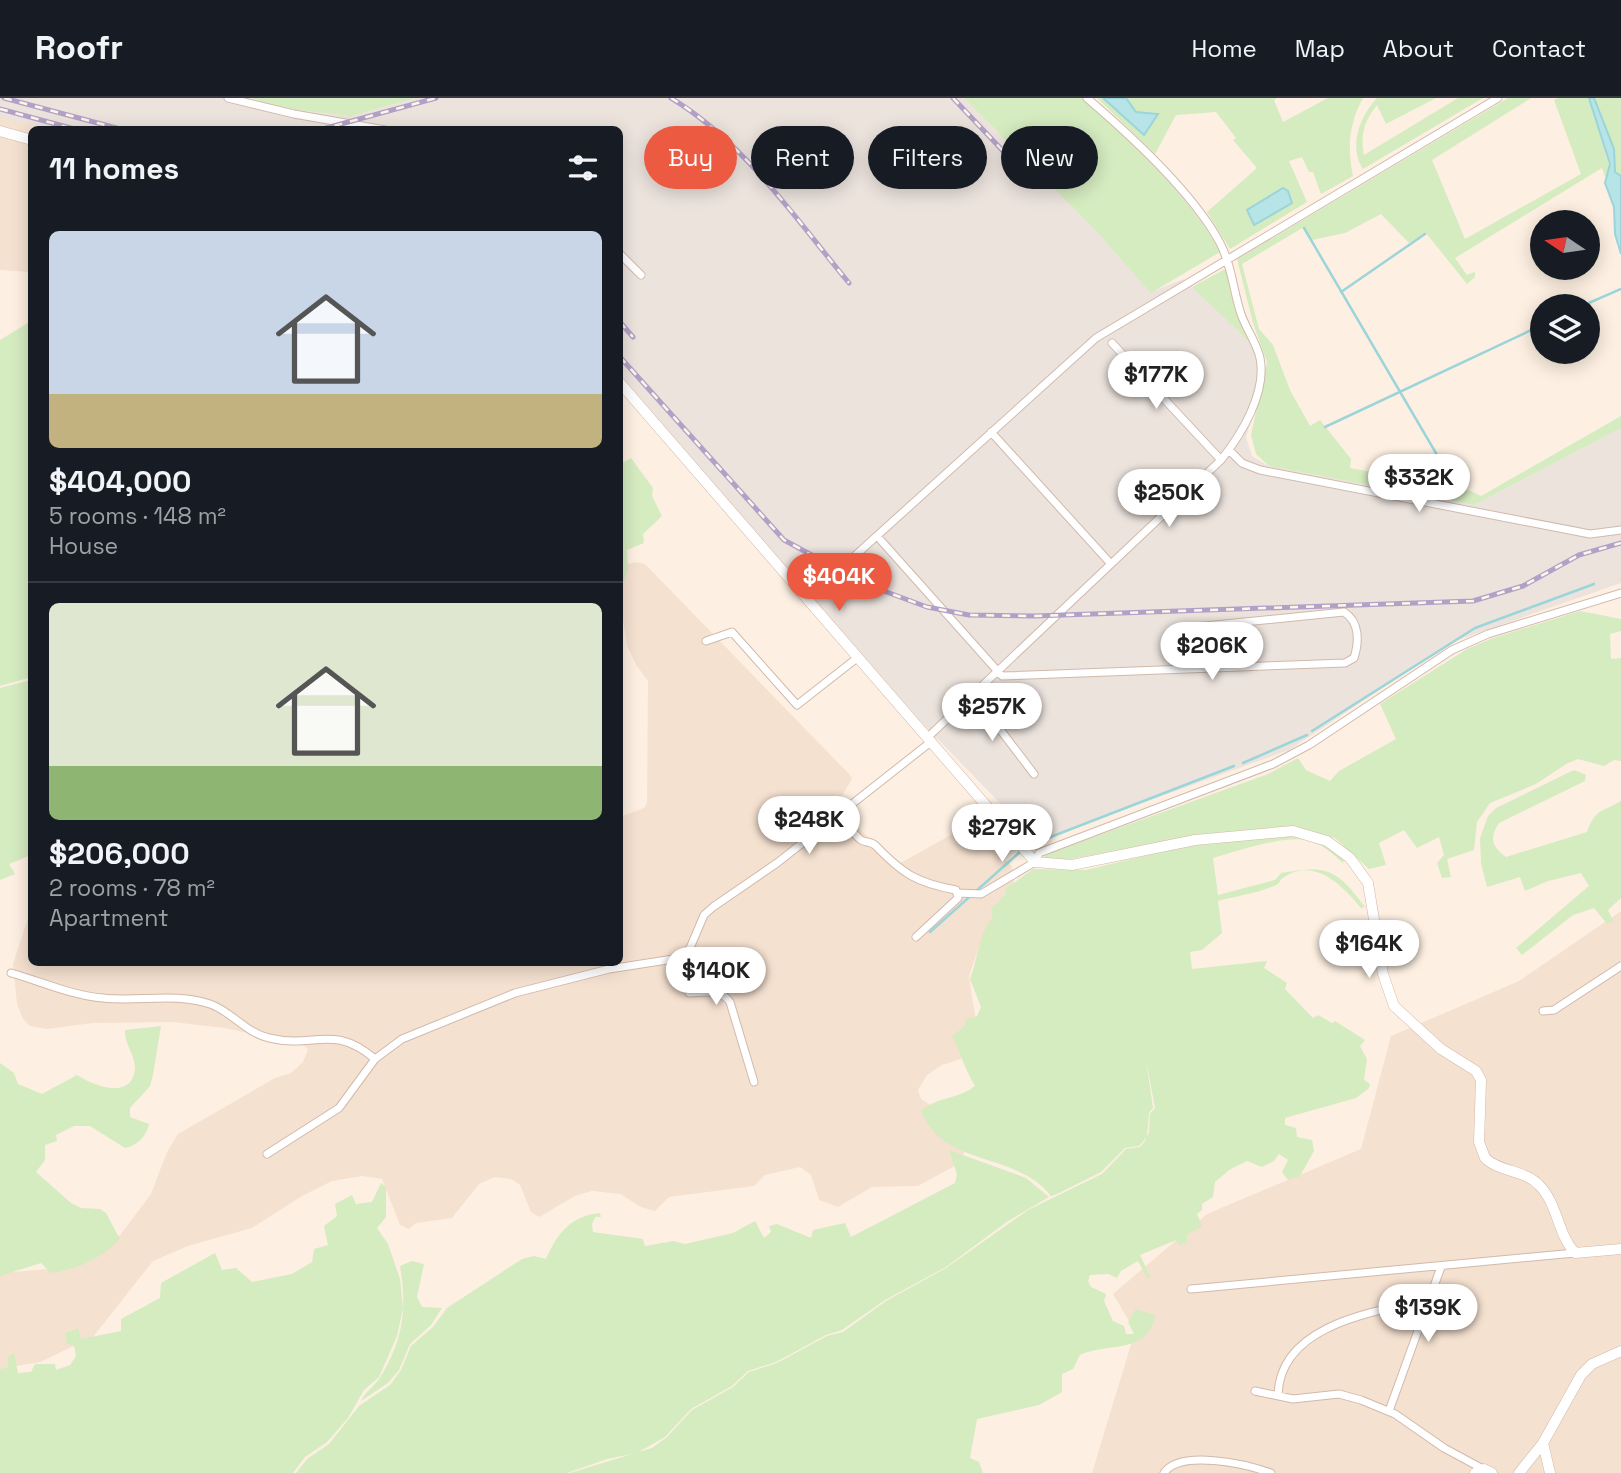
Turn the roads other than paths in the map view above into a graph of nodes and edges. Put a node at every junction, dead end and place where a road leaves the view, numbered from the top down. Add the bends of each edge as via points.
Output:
1 (228, 98) edge
2 (1087, 98) edge
3 (1497, 98) edge
4 (362, 126) edge
5 (0, 131) edge
6 (28, 140) edge
7 (623, 257) edge
8 (1227, 259) junction
9 (641, 275) dead end
10 (1112, 343) dead end
11 (623, 386) edge
12 (990, 432) junction
13 (1229, 450) junction
14 (1221, 460) junction
15 (1621, 530) edge
16 (877, 536) junction
17 (1111, 564) junction
18 (1621, 593) edge
19 (807, 599) junction
20 (1175, 629) dead end
21 (706, 641) dead end
22 (857, 658) junction
23 (997, 672) junction
24 (973, 694) junction
25 (930, 739) junction
26 (1034, 774) dead end
27 (839, 814) junction
28 (1035, 862) junction
29 (958, 893) junction
30 (916, 937) dead end
31 (680, 958) junction
32 (1621, 966) edge
33 (11, 973) dead end
34 (1543, 1011) dead end
35 (375, 1059) junction
36 (754, 1082) dead end
37 (267, 1154) dead end
38 (1621, 1249) edge
39 (1574, 1253) junction
40 (1441, 1267) junction
41 (1191, 1289) dead end
42 (1429, 1300) junction
43 (1621, 1351) edge
44 (1255, 1391) dead end
45 (1278, 1395) junction
46 (1389, 1411) junction
47 (1543, 1443) junction
48 (1484, 1472) edge
49 (1164, 1473) edge
50 (1271, 1473) edge
51 (1519, 1473) edge
52 (1550, 1473) edge

1 - 4 street
2 - 8 street via 1199,213
3 - 8 street
5 - 6 street
7 - 9 street
8 - 12 street via 1096,338
8 - 13 street via 1241,313 1258,348 1261,372 1252,407
10 - 14 street
11 - 19 street
12 - 16 street
12 - 17 street
13 - 14 street
13 - 15 street via 1242,463 1260,470 1590,534
14 - 17 street
16 - 19 street
16 - 23 street
17 - 23 street
18 - 28 street via 1507,626 1466,643 1273,764 1039,853
19 - 22 street
20 - 23 street via 1344,612 1356,626 1357,647 1351,663 1002,676
21 - 22 street via 732,632 797,705
22 - 25 street
23 - 24 street
24 - 25 street
24 - 26 street
25 - 27 street
25 - 28 street
27 - 29 street via 861,840 873,843 889,862 920,883
27 - 31 street via 704,915 690,948
28 - 29 street via 981,894
28 - 39 street via 1072,865 1195,840 1293,831 1315,835 1339,848 1368,883 1389,997 1430,1040 1476,1072 1482,1088 1479,1142 1485,1158 1540,1185
29 - 30 street
31 - 35 street via 609,968 515,993 402,1039
31 - 36 street via 689,993 713,991 730,1002
32 - 34 street via 1554,1010
33 - 35 street via 103,999 176,997 211,1004 261,1035 299,1041 340,1038
35 - 37 street via 339,1108
38 - 39 street
39 - 40 street
40 - 41 street
40 - 42 street
42 - 45 street via 1315,1332 1285,1367
42 - 46 street
43 - 47 street via 1592,1364 1581,1375
44 - 45 street
45 - 46 street via 1302,1399 1342,1394
46 - 48 street
47 - 51 street
47 - 52 street
49 - 50 street via 1174,1462 1191,1458

